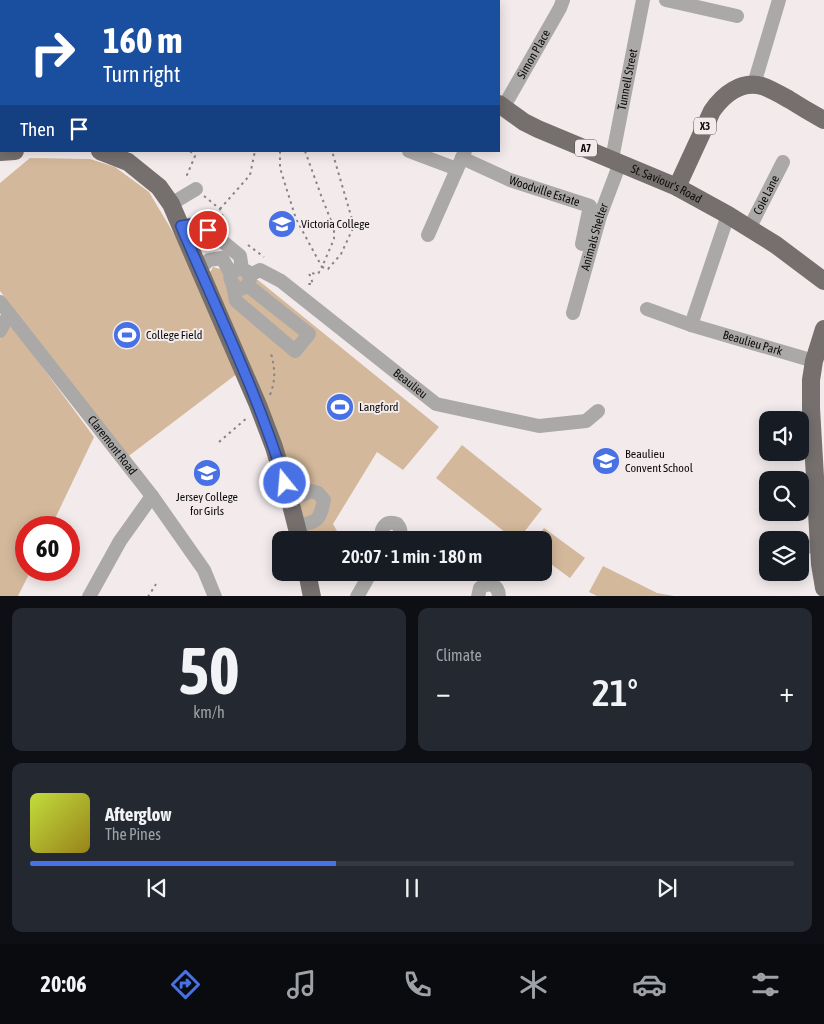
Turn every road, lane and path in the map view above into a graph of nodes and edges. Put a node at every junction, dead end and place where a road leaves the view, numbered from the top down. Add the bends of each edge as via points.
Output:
1 (563, 0) edge
2 (643, 0) edge
3 (666, 0) edge
4 (779, 0) edge
5 (737, 16) dead end
6 (754, 84) junction
7 (501, 106) edge
8 (824, 120) edge
9 (103, 152) edge
10 (191, 152) edge
11 (198, 152) edge
12 (255, 152) edge
13 (280, 152) edge
14 (305, 152) edge
15 (332, 152) edge
16 (415, 152) edge
17 (195, 156) junction
18 (462, 160) edge
19 (616, 161) junction
20 (782, 162) dead end
21 (676, 187) junction
22 (196, 189) junction
23 (171, 204) junction
24 (220, 209) junction
25 (728, 215) junction
26 (181, 226) junction
27 (227, 229) dead end
28 (749, 229) junction
29 (428, 235) dead end
30 (582, 244) dead end
31 (248, 246) dead end
32 (270, 262) dead end
33 (322, 267) junction
34 (200, 269) junction
35 (241, 278) junction
36 (824, 281) edge
37 (303, 284) dead end
38 (0, 302) edge
39 (647, 309) dead end
40 (573, 313) dead end
41 (9, 314) junction
42 (690, 325) junction
43 (824, 328) edge
44 (0, 331) edge
45 (271, 353) dead end
46 (814, 361) junction
47 (268, 399) dead end
48 (598, 411) dead end
49 (251, 414) dead end
50 (219, 442) dead end
51 (152, 496) junction
52 (290, 501) junction
53 (298, 531) edge
54 (301, 531) edge
55 (382, 531) edge
56 (400, 531) edge
57 (809, 546) edge
58 (820, 546) junction
59 (309, 581) edge
60 (366, 581) edge
61 (156, 584) dead end
62 (824, 588) edge
63 (89, 596) edge
64 (148, 596) edge
65 (215, 596) edge
66 (312, 596) edge
67 (357, 596) edge
68 (478, 596) edge
69 (499, 596) edge

1 - 7 street, Simon Place
2 - 19 street, Tunnell Street
3 - 5 street
4 - 6 street
6 - 8 main road
6 - 21 main road, X3 via 733,90 719,100
7 - 19 main road, St. Saviour's Road / A7 via 538,129
9 - 23 main road via 128,162 159,187
10 - 17 path
11 - 17 path
12 - 24 path via 250,175
13 - 33 path via 280,168 296,219
14 - 33 path via 334,228 334,239
15 - 33 path via 354,226 341,254 328,269
16 - 18 street
17 - 22 path via 187,175
18 - 29 street
18 - 30 street, Woodville Estate via 510,180 590,206
19 - 21 main road, St. Saviour's Road / A7
19 - 40 street, Animals Shelter
20 - 28 street, Coie Lane
21 - 25 main road, St. Saviour's Road / A7
22 - 23 street
22 - 24 path
23 - 26 main road
24 - 27 path
25 - 28 main road, St. Saviour's Road / A7
25 - 42 street
26 - 34 main road
26 - 35 street via 200,223 240,256
28 - 36 main road, St. Saviour's Road / A7
31 - 32 path
33 - 37 path via 318,274 309,273 313,284
34 - 35 street via 209,260 222,258
34 - 52 main road via 258,405
35 - 35 street via 309,334 295,351 236,301
35 - 48 street, Beaulieu via 260,270 281,281 436,404 539,426 586,421
38 - 41 street, Claremont Road
39 - 42 street, Beaulieu Park
41 - 44 street
41 - 51 street, Claremont Road
42 - 46 street, Beaulieu Park
43 - 46 main road
45 - 47 path via 275,370
46 - 58 main road via 811,408
49 - 50 path
51 - 63 street via 120,541
51 - 65 street, Claremont Road via 204,570
52 - 53 main road
52 - 54 street via 311,491 324,500 318,518
55 - 56 street via 385,525 391,523 397,524
57 - 58 street
58 - 62 main road
59 - 66 main road
60 - 67 street
61 - 64 path
68 - 69 street via 480,588 486,584 497,588

